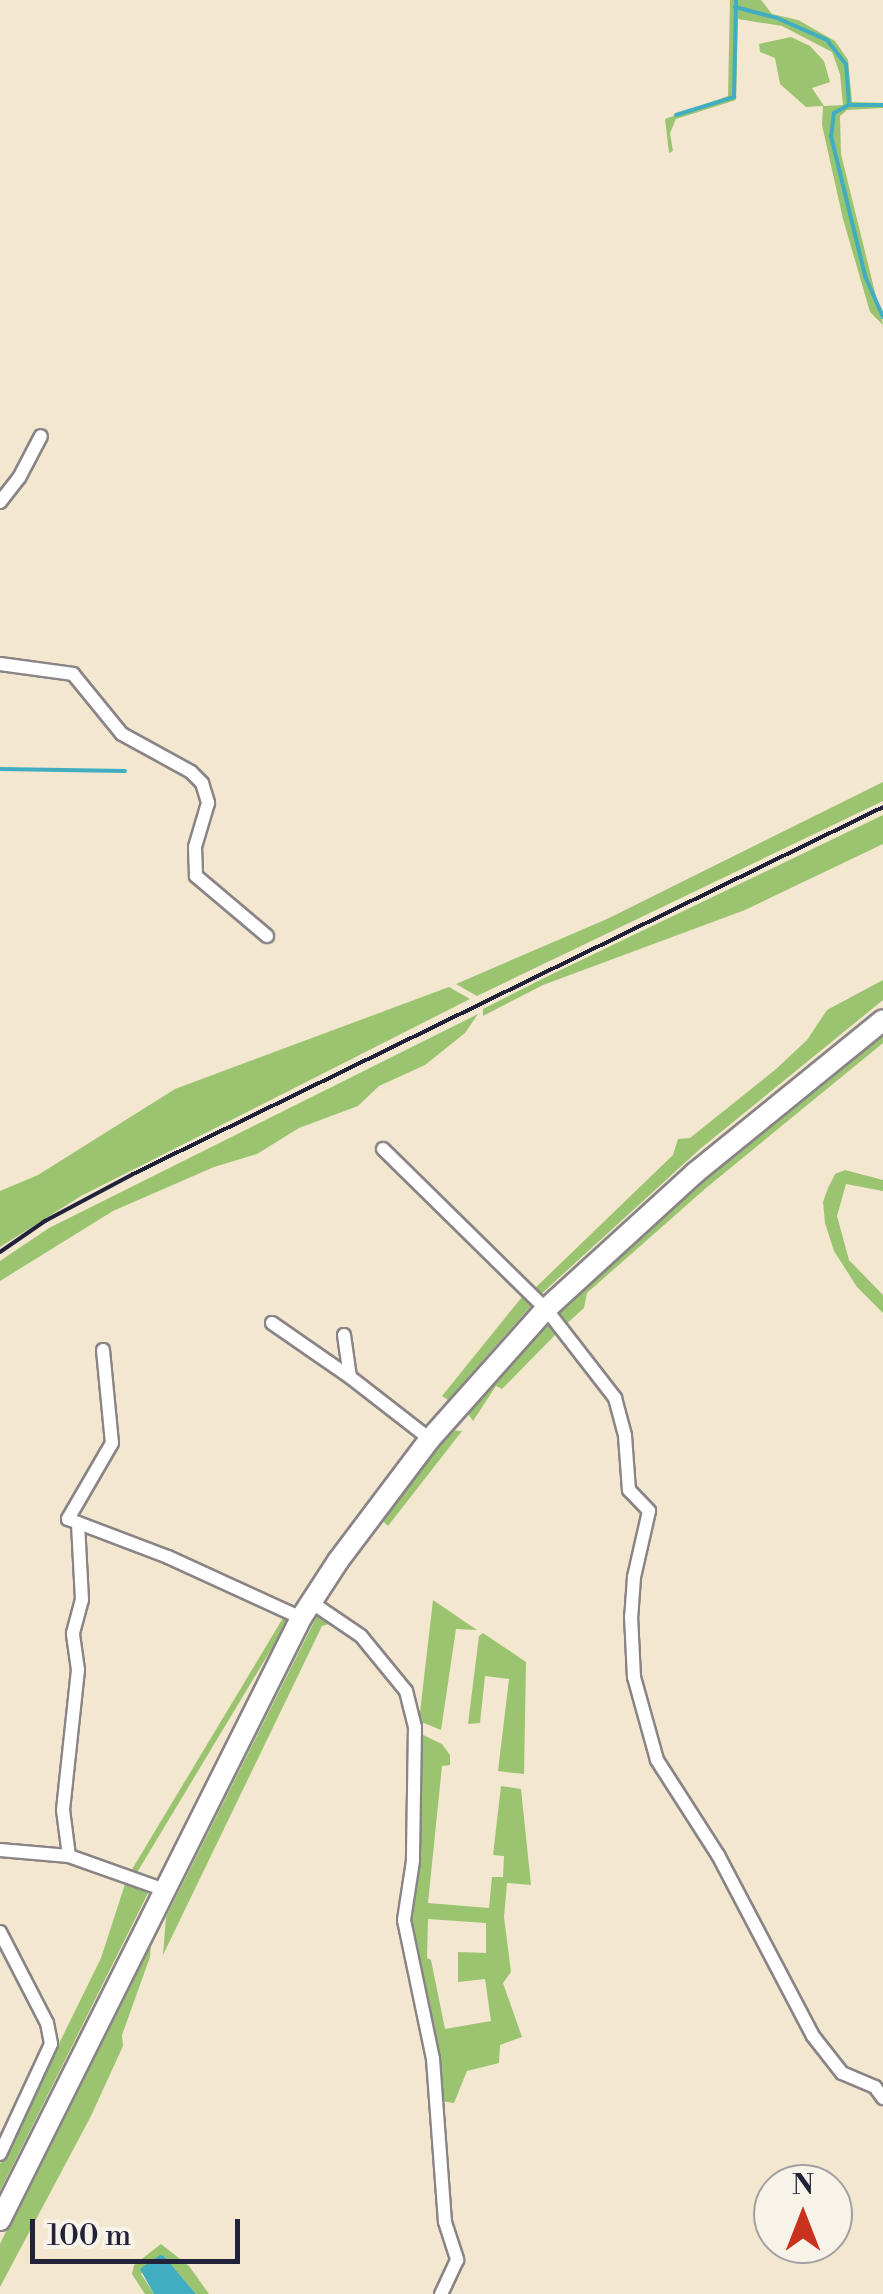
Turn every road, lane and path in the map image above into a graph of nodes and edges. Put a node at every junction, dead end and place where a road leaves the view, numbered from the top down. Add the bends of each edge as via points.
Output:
1 (41, 436) dead end
2 (0, 502) edge
3 (0, 664) edge
4 (267, 936) dead end
5 (883, 1020) edge
6 (383, 1149) dead end
7 (546, 1309) junction
8 (272, 1323) dead end
9 (344, 1335) dead end
10 (103, 1350) dead end
11 (350, 1378) junction
12 (430, 1439) junction
13 (78, 1522) junction
14 (306, 1610) junction
15 (0, 1850) edge
16 (69, 1856) junction
17 (162, 1888) junction
18 (0, 1932) edge
19 (883, 2098) edge
20 (0, 2154) edge
21 (0, 2220) edge
22 (441, 2294) edge

1 - 2 street
3 - 4 street via 73,674 122,734 192,772 208,803 195,847 196,876
5 - 7 main road via 695,1173
6 - 7 street
7 - 12 main road
7 - 19 street via 615,1398 629,1490 650,1511 631,1616 634,1677 657,1760 718,1855 814,2036 842,2072
8 - 11 street
9 - 11 street
10 - 13 street via 112,1443 68,1519
11 - 12 street
12 - 14 main road
13 - 14 street
13 - 16 street via 82,1600 73,1633 78,1670 63,1810
14 - 17 main road
14 - 22 street via 361,1636 406,1691 415,1727 413,1861 404,1920 433,2059 445,2222 457,2260
15 - 16 street
16 - 17 street
17 - 21 main road
18 - 20 street via 47,2023 51,2044

